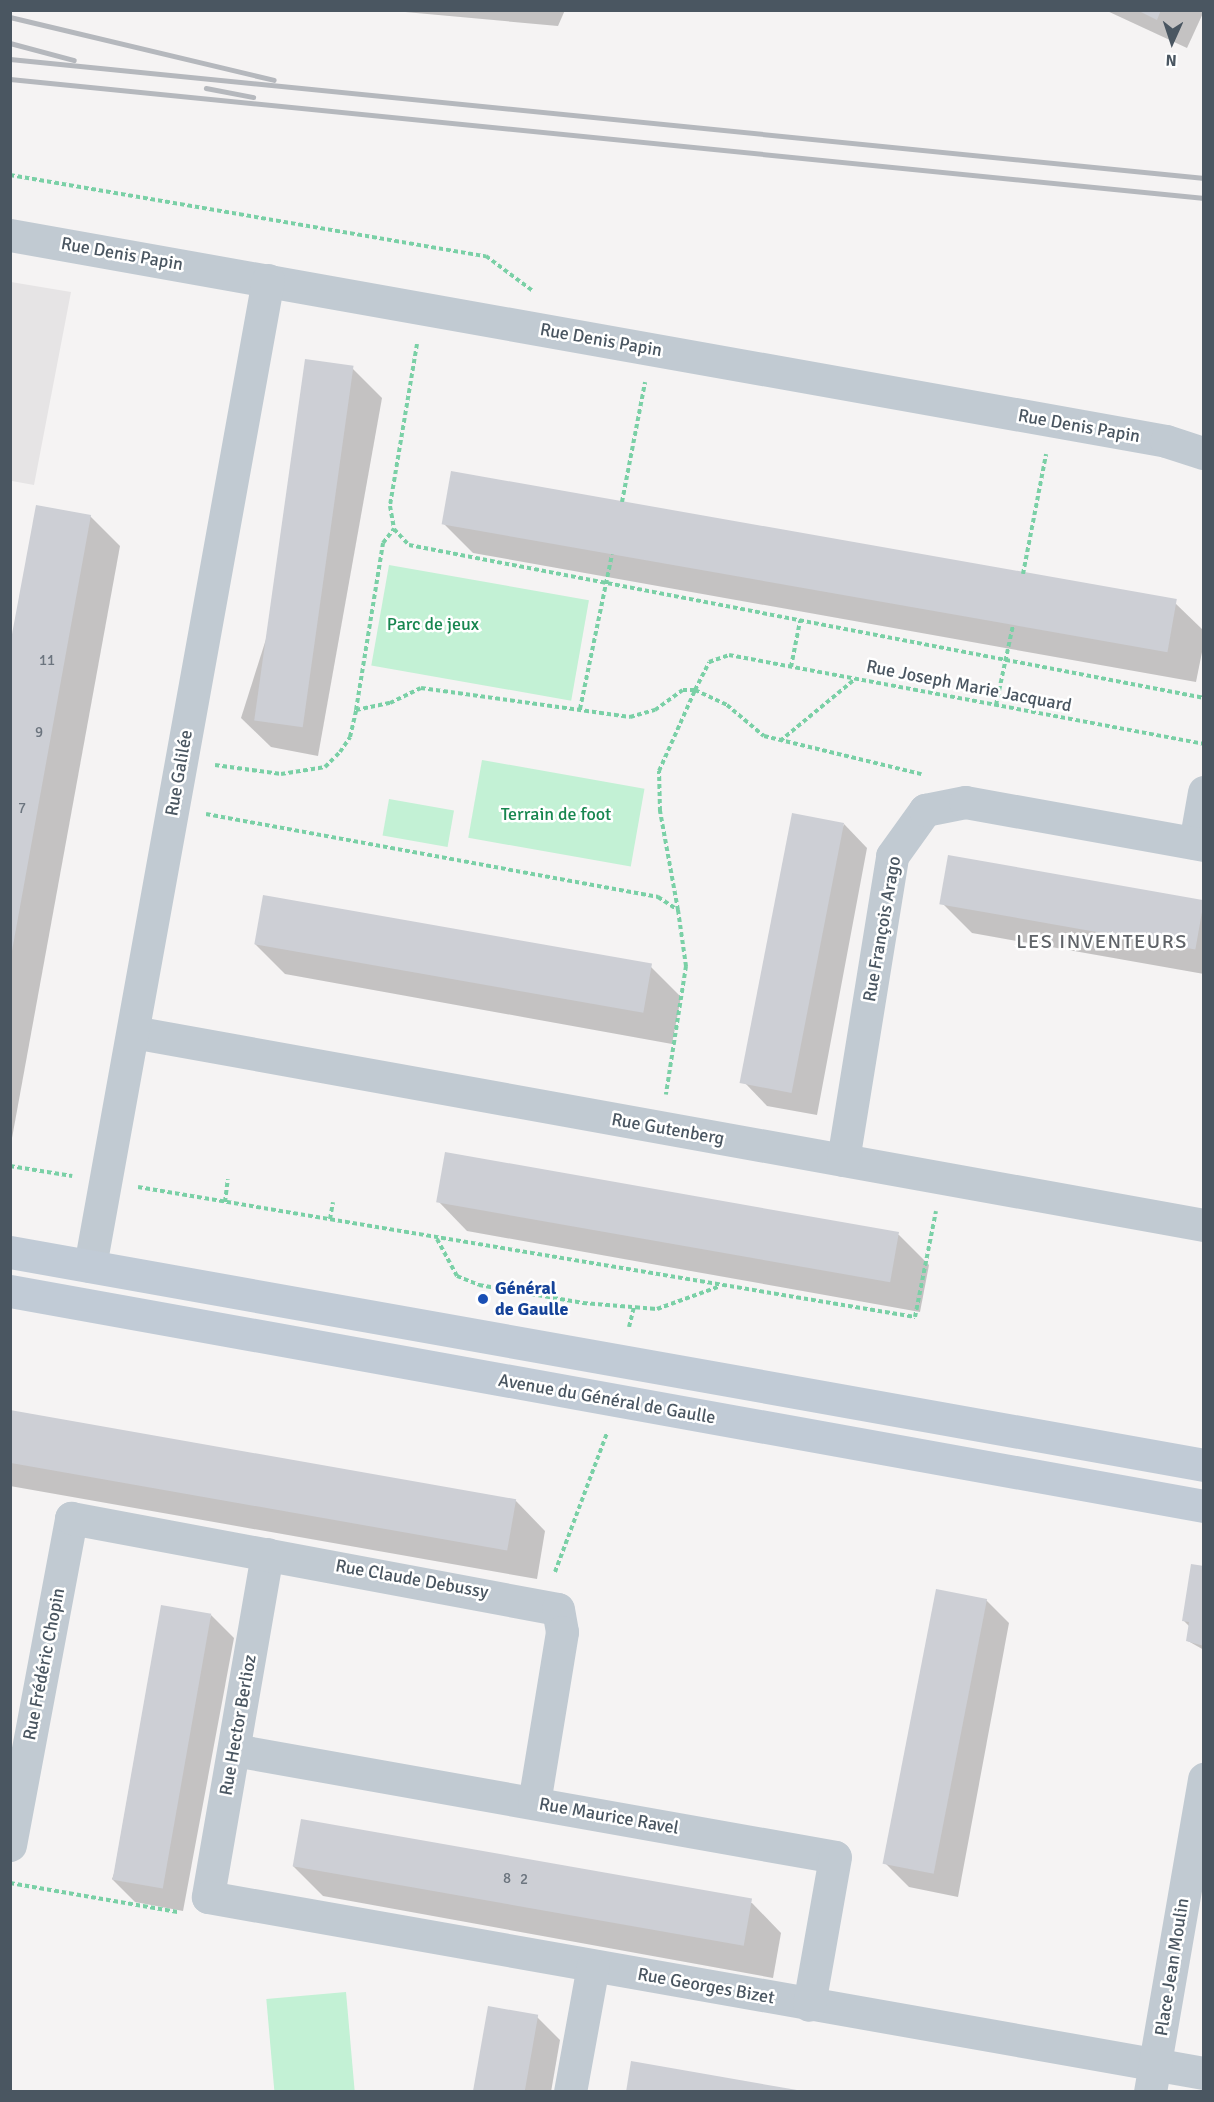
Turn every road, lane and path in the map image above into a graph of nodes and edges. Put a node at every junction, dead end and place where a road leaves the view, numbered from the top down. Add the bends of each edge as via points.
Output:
1 (10, 175) edge
2 (10, 235) edge
3 (268, 280) junction
4 (541, 297) dead end
5 (423, 307) junction
6 (652, 349) junction
7 (1052, 421) junction
8 (1197, 450) edge
9 (622, 502) dead end
10 (394, 530) junction
11 (612, 554) dead end
12 (1023, 574) dead end
13 (607, 585) junction
14 (800, 621) junction
15 (1013, 626) dead end
16 (1006, 660) junction
17 (791, 667) junction
18 (856, 678) junction
19 (695, 690) junction
20 (1203, 698) edge
21 (996, 705) junction
22 (580, 709) junction
23 (356, 710) junction
24 (779, 741) junction
25 (1203, 744) edge
26 (182, 758) junction
27 (1203, 792) edge
28 (945, 804) junction
29 (173, 808) junction
30 (1199, 844) edge
31 (678, 910) junction
32 (133, 1032) junction
33 (659, 1127) junction
34 (843, 1160) junction
35 (10, 1166) edge
36 (942, 1178) junction
37 (228, 1179) dead end
38 (107, 1182) junction
39 (225, 1202) junction
40 (333, 1202) dead end
41 (330, 1219) junction
42 (1203, 1225) edge
43 (436, 1238) junction
44 (10, 1252) edge
45 (90, 1266) junction
46 (719, 1287) junction
47 (10, 1291) edge
48 (616, 1401) junction
49 (1203, 1465) edge
50 (1203, 1506) edge
51 (71, 1518) joint
52 (267, 1554) junction
53 (545, 1602) junction
54 (234, 1750) junction
55 (1202, 1791) edge
56 (534, 1803) junction
57 (10, 1845) edge
58 (10, 1883) edge
59 (208, 1897) junction
60 (593, 1966) junction
61 (809, 2005) junction
62 (1203, 2073) edge
63 (1153, 2079) edge
64 (570, 2091) edge

1 - 4 path via 486,256
2 - 3 street, Rue Denis Papin
3 - 5 street, Rue Denis Papin
3 - 26 street, Rue Galilée
5 - 6 street, Rue Denis Papin
5 - 10 path via 390,506
6 - 7 street, Rue Denis Papin
6 - 9 path
7 - 8 street, Rue Denis Papin
7 - 12 path
10 - 13 path via 409,545 431,552
10 - 23 path via 383,543 376,576
11 - 13 path
13 - 14 path
13 - 22 path
14 - 16 path
14 - 17 path
15 - 16 path
16 - 20 path
16 - 21 path
17 - 18 path, Rue Joseph Marie Jacquard
17 - 19 path, Rue Joseph Marie Jacquard via 729,655 709,662
18 - 21 path, Rue Joseph Marie Jacquard
18 - 24 path
19 - 22 path via 683,690 655,710 630,717
19 - 24 path
19 - 31 path via 659,771
21 - 25 path, Rue Joseph Marie Jacquard
22 - 23 path via 422,688 390,703
23 - 26 path via 350,737 325,767 281,774
24 - 28 path via 936,777
26 - 29 street, Rue Galilée
27 - 30 street
28 - 30 street via 989,806
28 - 34 street, Rue François Arago via 925,810 892,856
29 - 31 path via 617,888 658,897
29 - 32 street, Rue Galilée
31 - 33 path via 686,966
32 - 33 street, Rue Gutenberg
32 - 38 street, Rue Galilée
33 - 34 street, Rue Gutenberg
34 - 36 street, Rue Gutenberg
35 - 38 path
36 - 42 street, Rue Gutenberg
36 - 46 path via 915,1317
37 - 39 path
38 - 39 path
38 - 45 street, Rue Galilée
39 - 41 path
40 - 41 path
41 - 43 path
43 - 46 path
43 - 46 path via 457,1276 479,1285 657,1309
44 - 45 main road
45 - 49 main road
47 - 48 main road, Avenue du Général de Gaulle
48 - 50 main road, Avenue du Général de Gaulle
48 - 53 path
51 - 52 street, Rue Claude Debussy
51 - 57 street, Rue Frédéric Chopin
52 - 53 street, Rue Claude Debussy
52 - 54 street, Rue Hector Berlioz
53 - 56 street via 558,1609 563,1620
54 - 56 street, Rue Maurice Ravel
54 - 59 street, Rue Hector Berlioz
55 - 63 street, Place Jean Moulin
56 - 61 street, Rue Maurice Ravel via 835,1857
58 - 59 path via 182,1912
59 - 60 street, Rue Georges Bizet
60 - 61 street, Rue Georges Bizet
60 - 64 street
61 - 63 street, Rue Georges Bizet
62 - 63 street, Rue Georges Bizet

